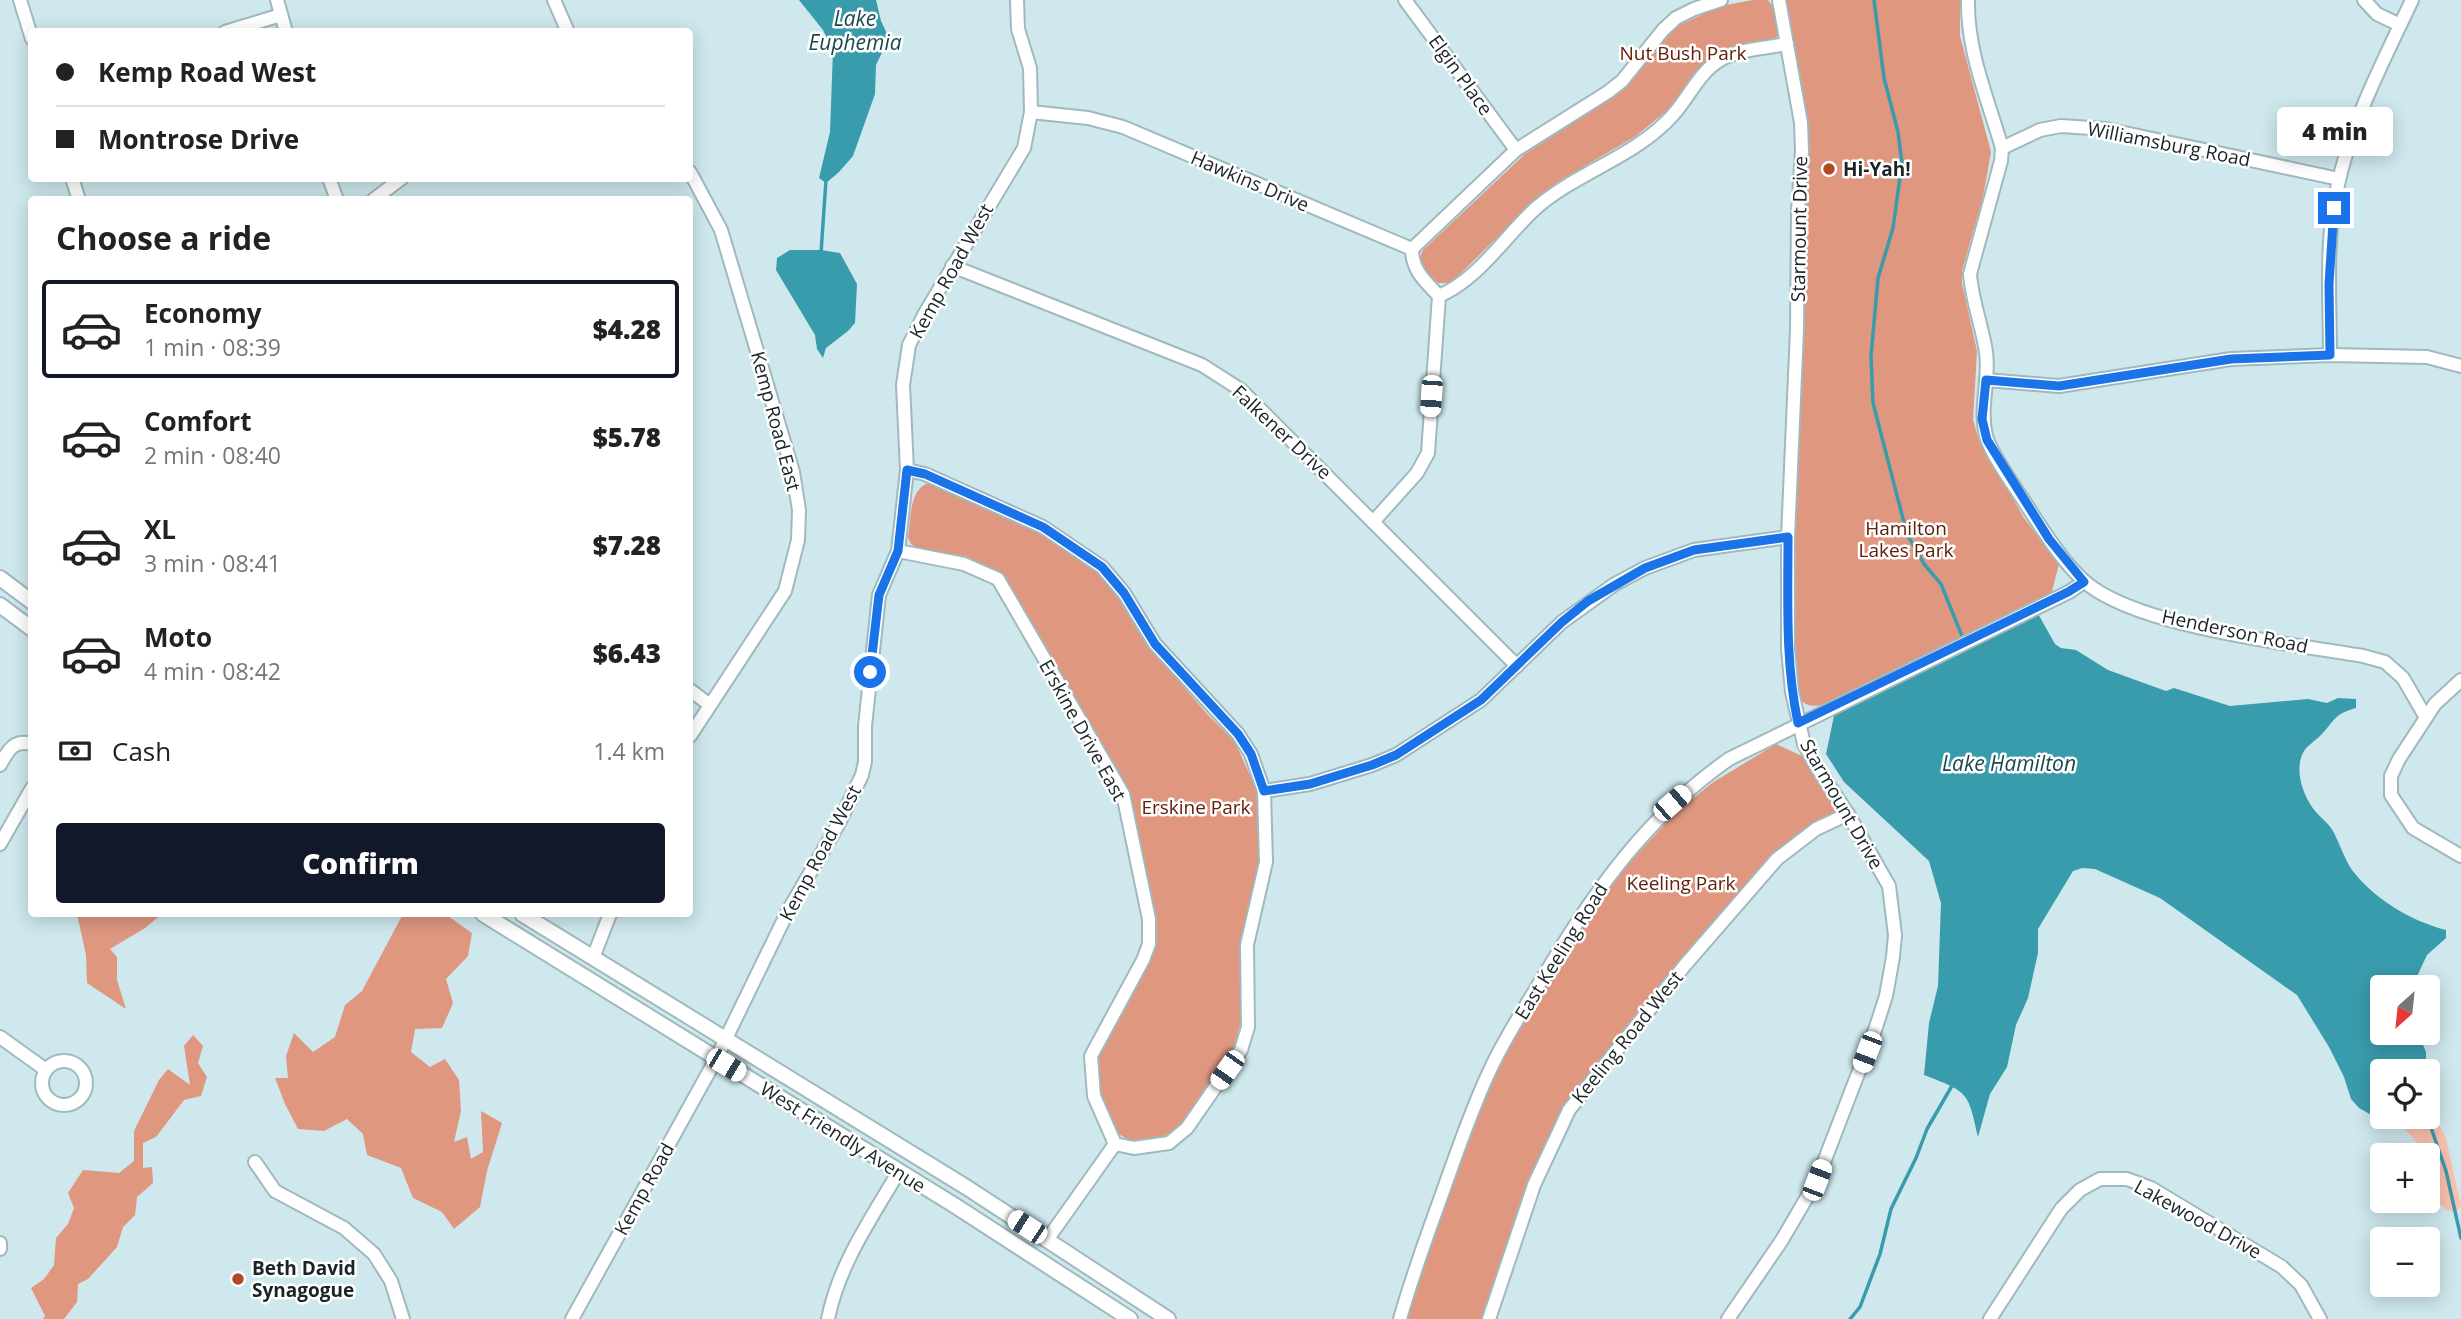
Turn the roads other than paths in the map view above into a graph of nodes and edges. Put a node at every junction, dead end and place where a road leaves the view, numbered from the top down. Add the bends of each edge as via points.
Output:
1 (20, 0) edge
2 (276, 0) edge
3 (554, 0) edge
4 (1017, 0) edge
5 (1405, 0) edge
6 (1721, 0) edge
7 (1779, 0) edge
8 (1968, 0) edge
9 (2364, 0) edge
10 (2412, 0) edge
11 (281, 15) junction
12 (2400, 25) junction
13 (29, 28) edge
14 (238, 28) edge
15 (285, 28) edge
16 (566, 28) edge
17 (1787, 44) junction
18 (1031, 112) junction
19 (2002, 148) junction
20 (1516, 150) junction
21 (693, 178) edge
22 (2339, 178) junction
23 (397, 182) edge
24 (378, 196) edge
25 (1412, 250) junction
26 (951, 266) junction
27 (1439, 296) junction
28 (2330, 355) junction
29 (2461, 366) edge
30 (1986, 380) junction
31 (907, 470) junction
32 (1373, 522) junction
33 (1788, 537) junction
34 (898, 551) junction
35 (0, 578) edge
36 (2084, 582) junction
37 (28, 600) edge
38 (0, 605) edge
39 (28, 626) edge
40 (1517, 666) junction
41 (2461, 680) edge
42 (693, 692) edge
43 (710, 705) junction
44 (2426, 716) junction
45 (1798, 723) junction
46 (693, 731) edge
47 (28, 743) edge
48 (0, 765) edge
49 (1264, 791) junction
50 (28, 794) edge
51 (1848, 814) junction
52 (1, 838) edge
53 (2461, 856) edge
54 (488, 917) edge
55 (527, 917) edge
56 (609, 917) edge
57 (593, 958) junction
58 (0, 1037) edge
59 (725, 1039) junction
60 (716, 1059) junction
61 (46, 1070) dead end
62 (1115, 1144) junction
63 (255, 1162) dead end
64 (899, 1171) junction
65 (1047, 1240) junction
66 (0, 1243) edge
67 (0, 1249) edge
68 (403, 1319) edge
69 (572, 1319) edge
70 (828, 1319) edge
71 (1130, 1319) edge
72 (1168, 1319) edge
73 (1400, 1319) edge
74 (1489, 1319) edge
75 (1728, 1319) edge
76 (1990, 1319) edge
77 (2320, 1319) edge

1 - 13 street
2 - 11 street
3 - 16 street
4 - 18 street, Kemp Road West via 1018,29 1030,68
5 - 20 street, Elgin Place
6 - 20 street via 1676,18 1608,93
7 - 17 street, Starmount Drive
8 - 19 street, Henderson Road via 1976,67
9 - 12 street via 2377,14
10 - 12 street
11 - 14 street
11 - 15 street
12 - 22 street via 2366,95
17 - 27 street via 1740,53 1710,67 1672,117 1652,135 1536,208 1456,289
17 - 33 street, Starmount Drive via 1801,123
18 - 25 street, Hawkins Drive via 1122,127
18 - 26 street, Kemp Road West via 1024,148
19 - 22 street, Williamsburg Road via 2040,130 2061,126 2106,129
19 - 30 street, Henderson Road via 1970,274 1986,353
20 - 25 street
21 - 43 street, Kemp Road East via 721,230 793,472 799,510 798,540 785,591
22 - 28 street via 2332,225
23 - 24 street
25 - 27 street via 1420,277
26 - 31 street, Kemp Road West via 909,345 903,385
26 - 32 street, Falkener Drive via 1202,365 1241,390
27 - 32 street via 1427,453 1417,473
28 - 29 street via 2427,356
28 - 30 street via 2231,359 2059,386
30 - 36 street, Henderson Road via 1982,419 1987,440 2049,539
31 - 34 street, Kemp Road West
31 - 49 street via 1043,527 1102,567 1155,644 1238,734 1251,754
32 - 40 street, Falkener Drive
33 - 40 street via 1694,550 1645,568 1562,622
33 - 45 street, Starmount Drive via 1788,649
34 - 59 street, Kemp Road West via 879,595 862,775
34 - 62 street, Erskine Drive East via 964,564 998,579 1123,794 1149,919 1149,944 1091,1056 1094,1096
35 - 37 main road
36 - 44 street, Henderson Road via 2144,612 2216,631 2385,662 2403,678
36 - 45 street, East Keeling Road
38 - 39 main road
40 - 49 street via 1481,700 1396,755 1310,784
41 - 44 street
42 - 43 street
43 - 46 street, Kemp Road East
44 - 53 street via 2391,776 2391,795 2413,828
45 - 51 street, Starmount Drive via 1804,744
45 - 73 street, East Keeling Road via 1729,759 1672,803 1622,857 1575,924 1490,1069 1414,1268
47 - 48 street via 11,746
49 - 62 street via 1266,862 1247,945 1248,1027 1241,1050 1187,1128 1169,1143 1134,1148
50 - 52 street
51 - 74 street, Keeling Road West via 1816,828 1777,859 1569,1110 1534,1185
51 - 75 street, Starmount Drive via 1889,886 1895,935 1886,996 1817,1180
54 - 60 main road, West Friendly Avenue
55 - 57 main road, West Friendly Avenue
56 - 57 street
57 - 59 main road, West Friendly Avenue
58 - 61 street
59 - 60 street, Kemp Road West
59 - 65 main road, West Friendly Avenue
60 - 64 main road, West Friendly Avenue
60 - 69 street, Kemp Road
62 - 65 street
63 - 68 street via 275,1191 344,1228 374,1254 391,1281
64 - 70 street via 846,1262
64 - 71 main road, West Friendly Avenue
65 - 72 main road, West Friendly Avenue
66 - 67 street
76 - 77 street, Lakewood Drive via 2061,1209 2099,1179 2127,1179 2151,1188 2282,1267 2301,1285

